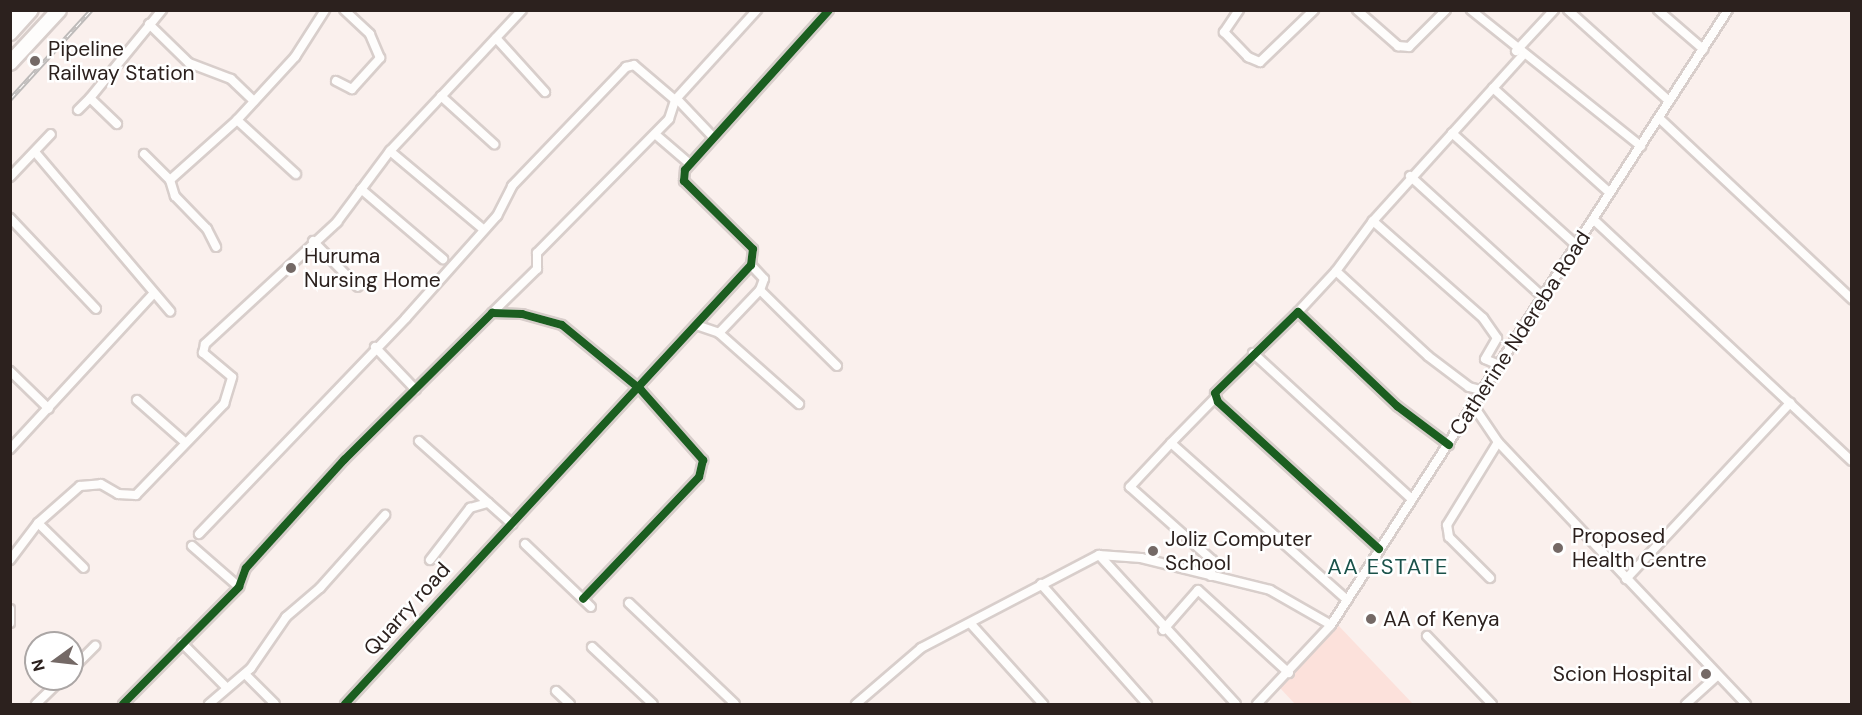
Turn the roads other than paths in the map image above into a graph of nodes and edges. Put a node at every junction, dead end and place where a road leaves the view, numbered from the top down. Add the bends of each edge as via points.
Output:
1 (17, 10) edge
2 (31, 10) edge
3 (59, 10) edge
4 (162, 10) edge
5 (326, 10) edge
6 (344, 10) edge
7 (522, 10) edge
8 (829, 10) edge
9 (1239, 10) edge
10 (1314, 10) edge
11 (1357, 10) edge
12 (1446, 10) edge
13 (1471, 10) edge
14 (1554, 10) edge
15 (1569, 10) edge
16 (1658, 10) edge
17 (1728, 10) edge
18 (751, 13) edge
19 (10, 18) edge
20 (149, 24) junction
21 (10, 33) edge
22 (496, 38) junction
23 (1703, 49) junction
24 (1519, 54) junction
25 (10, 63) edge
26 (336, 81) dead end
27 (1493, 88) junction
28 (545, 92) dead end
29 (441, 96) junction
30 (90, 98) junction
31 (676, 99) junction
32 (254, 100) junction
33 (1669, 100) junction
34 (78, 110) dead end
35 (1659, 118) junction
36 (237, 120) junction
37 (117, 124) dead end
38 (1452, 133) junction
39 (51, 134) dead end
40 (655, 134) junction
41 (713, 137) junction
42 (494, 144) dead end
43 (1641, 146) junction
44 (35, 152) junction
45 (390, 152) junction
46 (144, 154) dead end
47 (690, 164) junction
48 (296, 174) dead end
49 (1410, 176) junction
50 (10, 177) edge
51 (170, 180) junction
52 (361, 189) junction
53 (1609, 192) junction
54 (10, 218) edge
55 (1593, 219) junction
56 (1372, 221) junction
57 (483, 229) junction
58 (313, 241) junction
59 (1575, 244) junction
60 (216, 247) dead end
61 (442, 259) dead end
62 (751, 265) junction
63 (1336, 271) junction
64 (357, 287) dead end
65 (760, 290) junction
66 (154, 292) junction
67 (1541, 295) junction
68 (1851, 299) edge
69 (96, 309) dead end
70 (170, 311) dead end
71 (1298, 312) junction
72 (492, 313) junction
73 (699, 326) junction
74 (719, 333) junction
75 (375, 347) junction
76 (1253, 352) junction
77 (1499, 365) junction
78 (837, 366) dead end
79 (10, 372) edge
80 (416, 390) junction
81 (641, 390) junction
82 (1484, 391) junction
83 (1215, 398) junction
84 (137, 400) dead end
85 (1790, 403) junction
86 (799, 404) dead end
87 (1473, 405) junction
88 (49, 409) junction
89 (419, 441) dead end
90 (1171, 442) junction
91 (1498, 442) junction
92 (186, 443) junction
93 (1449, 445) junction
94 (10, 449) edge
95 (1851, 461) edge
96 (1412, 499) junction
97 (488, 503) junction
98 (385, 515) dead end
99 (38, 523) junction
100 (512, 524) junction
101 (199, 534) dead end
102 (525, 544) dead end
103 (192, 546) dead end
104 (1379, 549) junction
105 (1099, 555) junction
106 (430, 560) dead end
107 (10, 561) edge
108 (84, 568) dead end
109 (1211, 576) junction
110 (1490, 578) dead end
111 (1626, 579) junction
112 (1041, 584) junction
113 (239, 587) junction
114 (583, 599) junction
115 (1347, 600) junction
116 (629, 603) dead end
117 (591, 607) dead end
118 (10, 609) edge
119 (10, 623) edge
120 (971, 624) junction
121 (1331, 625) junction
122 (1163, 630) junction
123 (1427, 636) dead end
124 (182, 643) junction
125 (94, 646) dead end
126 (592, 647) dead end
127 (84, 656) edge
128 (1289, 673) junction
129 (245, 674) junction
130 (1717, 676) junction
131 (225, 687) junction
132 (50, 691) edge
133 (556, 691) dead end
134 (36, 705) edge
135 (123, 705) edge
136 (209, 705) edge
137 (275, 705) edge
138 (345, 705) edge
139 (570, 705) edge
140 (653, 705) edge
141 (735, 705) edge
142 (856, 705) edge
143 (1043, 705) edge
144 (1147, 705) edge
145 (1236, 705) edge
146 (1257, 705) edge
147 (1492, 705) edge
148 (1686, 705) edge
149 (1746, 705) edge

1 - 19 main road
2 - 21 main road
3 - 25 main road
4 - 20 street
5 - 32 street via 295,57
6 - 26 street via 370,34 380,58 352,89
7 - 22 street
8 - 41 street
9 - 10 street via 1224,32 1260,62
11 - 12 street via 1398,46 1409,48
13 - 24 street
14 - 24 street
15 - 33 street
16 - 23 street
17 - 23 street, Catherine Ndereba Road
18 - 31 street
20 - 30 street
20 - 32 street via 189,63 231,79
22 - 28 street
22 - 29 street
23 - 33 street, Catherine Ndereba Road
24 - 27 street
24 - 43 street
27 - 38 street
27 - 53 street
29 - 42 street
29 - 45 street
30 - 34 street
30 - 37 street
31 - 40 street via 669,119
31 - 41 street
31 - 57 street via 628,66 512,186
32 - 36 street
33 - 35 street, Catherine Ndereba Road
35 - 43 street, Catherine Ndereba Road
35 - 68 street
36 - 48 street
36 - 51 street
38 - 49 street
38 - 59 street
39 - 44 street
40 - 47 street
40 - 72 street via 537,253 537,269
41 - 47 street
43 - 53 street, Catherine Ndereba Road
44 - 50 street
44 - 66 street
45 - 52 street
45 - 57 street
46 - 51 street
47 - 62 street via 684,181 753,249
49 - 56 street
49 - 67 street
51 - 60 street via 176,196 207,229
52 - 58 street via 337,222
52 - 61 street
53 - 55 street, Catherine Ndereba Road
54 - 69 street
55 - 59 street, Catherine Ndereba Road
55 - 85 street
56 - 63 street
56 - 77 street via 1483,318 1497,338 1485,359
57 - 75 street
58 - 64 street
58 - 92 street via 205,344 203,353 232,378 232,389
59 - 67 street, Catherine Ndereba Road
62 - 65 street via 764,279
62 - 73 street, Quarry road
63 - 71 street
63 - 82 street via 1428,356 1468,387
65 - 74 street
65 - 78 street
66 - 70 street
66 - 88 street
67 - 77 street, Catherine Ndereba Road
71 - 76 street
71 - 93 street via 1397,406
72 - 80 street
72 - 81 street via 522,314 562,325
73 - 74 street
73 - 81 street, Quarry road
74 - 86 street
75 - 80 street
75 - 101 street
76 - 83 street
76 - 96 street
77 - 82 street, Catherine Ndereba Road
79 - 88 street
80 - 113 street via 246,568
81 - 100 street, Quarry road
81 - 114 street via 697,452 703,471
82 - 87 street, Catherine Ndereba Road
83 - 90 street
83 - 104 street
84 - 92 street
85 - 95 street
85 - 111 street
87 - 91 street
87 - 93 street, Catherine Ndereba Road
88 - 94 street
89 - 97 street
90 - 109 street via 1130,487 1212,560
90 - 115 street via 1260,528 1309,563
91 - 110 street via 1447,525 1449,537
91 - 111 street
92 - 99 street via 136,495 86,483
93 - 96 street, Catherine Ndereba Road
96 - 104 street, Catherine Ndereba Road
97 - 100 street
97 - 106 street via 470,508
98 - 129 street via 320,588 286,617
99 - 107 street
99 - 108 street
100 - 138 street, Quarry road
102 - 114 street
103 - 113 street
104 - 115 street, Catherine Ndereba Road
105 - 109 street via 1141,558
105 - 112 street
105 - 122 street
109 - 121 street via 1283,596
111 - 130 street
112 - 120 street
112 - 144 street
113 - 124 street
114 - 117 street
115 - 121 street, Catherine Ndereba Road
116 - 141 street
118 - 119 street
120 - 142 street via 921,648
120 - 143 street
121 - 128 street, Catherine Ndereba Road
122 - 128 street via 1198,590
122 - 145 street
123 - 147 street
124 - 131 street
124 - 135 street
125 - 127 street
126 - 140 street
128 - 146 street, Catherine Ndereba Road
129 - 131 street
129 - 137 street
130 - 148 street
130 - 149 street
131 - 136 street
132 - 134 street
133 - 139 street

